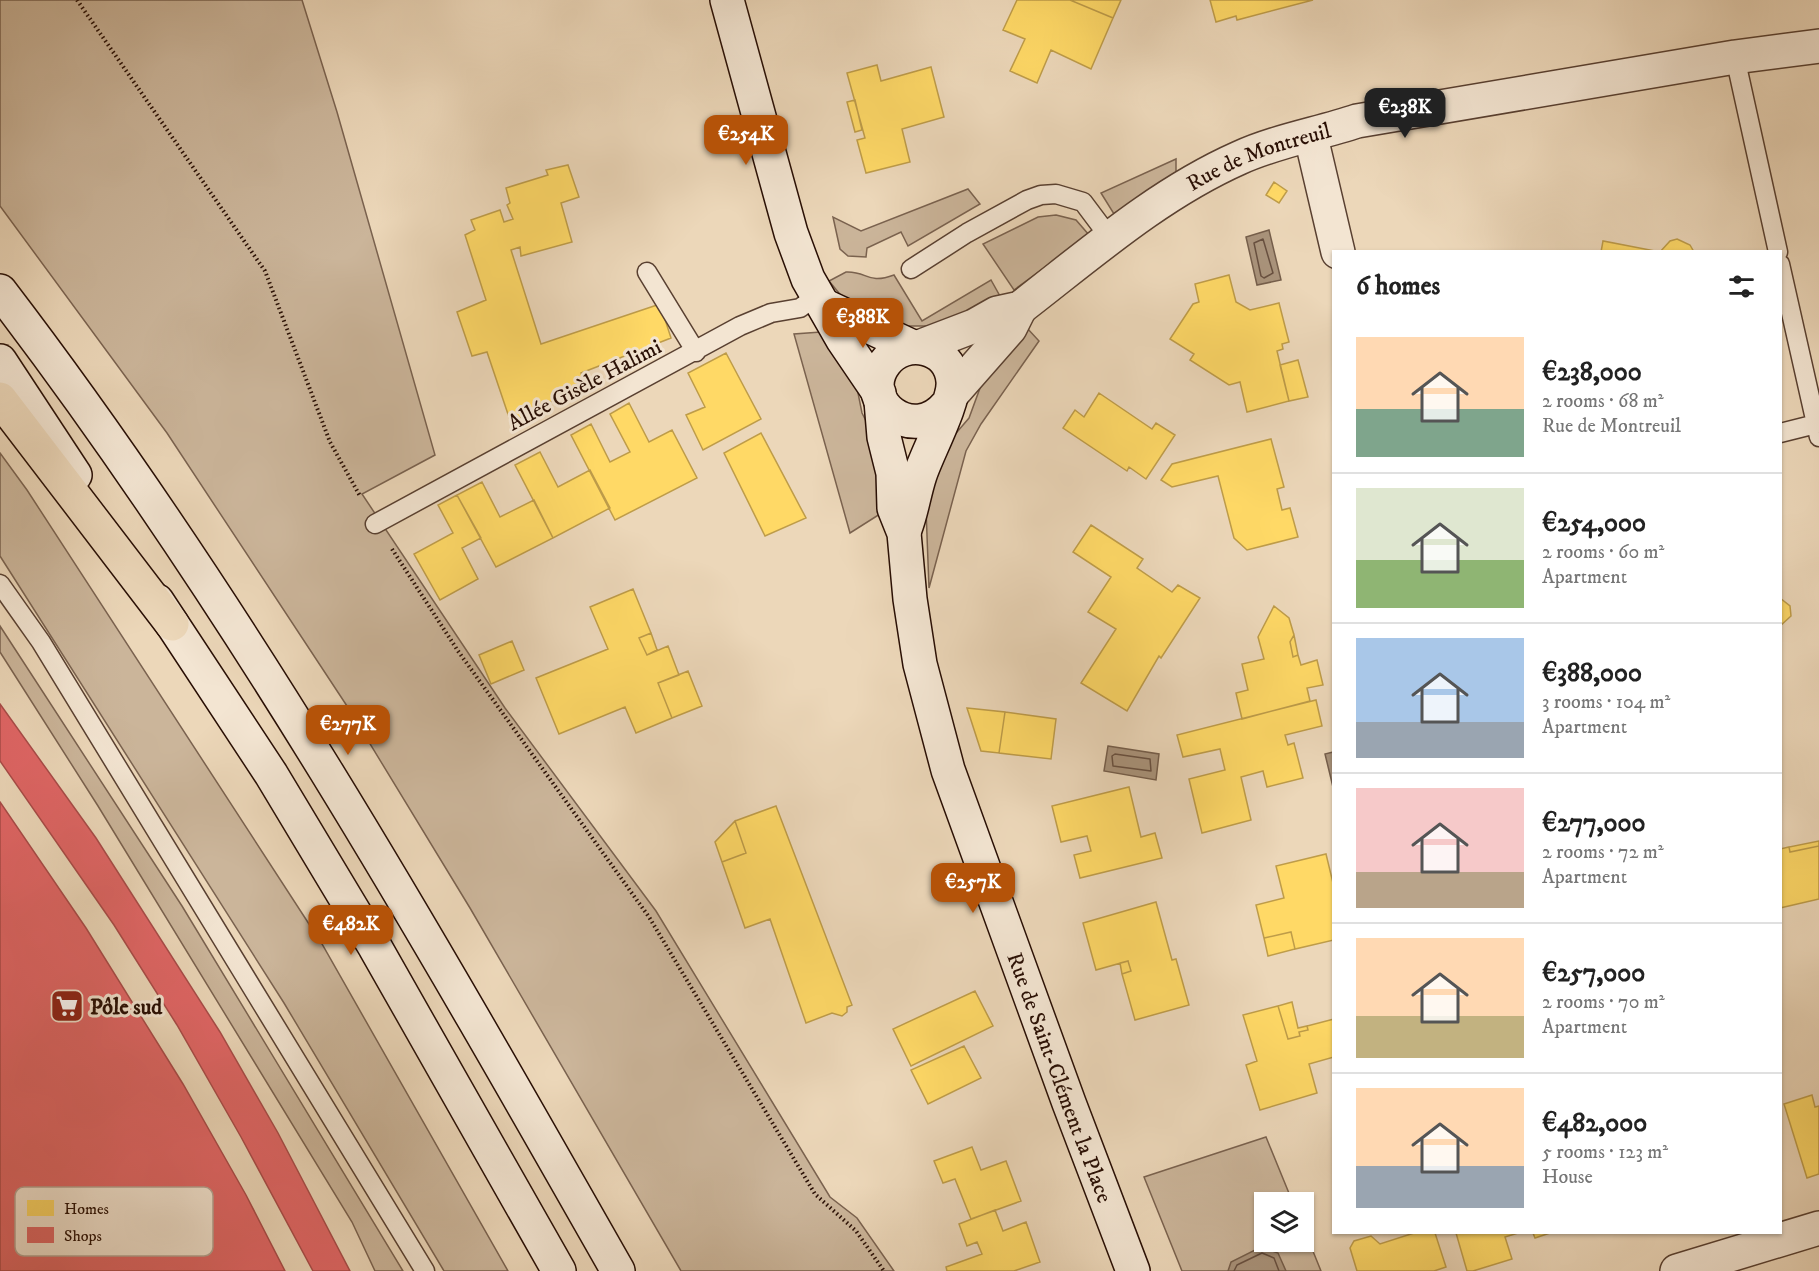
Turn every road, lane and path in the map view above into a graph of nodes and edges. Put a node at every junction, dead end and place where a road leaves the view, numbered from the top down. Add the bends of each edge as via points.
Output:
1 (76, 0) edge
2 (727, 0) edge
3 (1819, 46) edge
4 (1735, 57) junction
5 (1311, 137) junction
6 (1110, 238) junction
7 (1338, 250) edge
8 (1778, 250) edge
9 (912, 269) dead end
10 (647, 272) dead end
11 (1782, 280) edge
12 (0, 291) edge
13 (821, 301) junction
14 (1020, 308) junction
15 (1788, 330) edge
16 (916, 347) junction
17 (696, 352) junction
18 (0, 361) edge
19 (880, 397) junction
20 (0, 399) edge
21 (949, 400) junction
22 (1818, 430) edge
23 (1782, 433) edge
24 (375, 525) junction
25 (904, 533) junction
26 (0, 584) edge
27 (172, 624) junction
28 (1819, 1228) edge
29 (425, 1271) edge
30 (559, 1271) edge
31 (618, 1271) edge
32 (884, 1271) edge
33 (1133, 1271) edge
34 (1677, 1271) edge

1 - 24 path via 265,271 330,442
2 - 13 street, Rue de Saint-Clément la Place via 791,233 808,279
3 - 4 street, Rue de Montreuil
4 - 5 street, Rue de Montreuil via 1358,121
4 - 8 lane
5 - 6 street, Rue de Montreuil via 1272,145 1209,172
5 - 7 street
6 - 9 lane via 1083,202 1056,194 1041,195 967,233
6 - 14 street, Rue de Montreuil
10 - 17 lane
11 - 15 lane
12 - 31 street via 210,586 361,824
13 - 16 street, Rue de Saint-Clément la Place
13 - 17 lane, Allée Gisèle Halimi via 771,313
13 - 19 street, Rue de Saint-Clément la Place
14 - 16 street, Rue de Montreuil via 998,313
14 - 21 street, Rue de Montreuil via 1010,328
15 - 22 lane
16 - 19 street, Rue de Saint-Clément la Place via 897,351 885,362 878,382
16 - 21 street, Rue de Saint-Clément la Place via 932,350 947,363 953,381
17 - 24 lane, Allée Gisèle Halimi
18 - 27 street
19 - 21 street, Rue de Saint-Clément la Place via 898,418 913,422 936,417
19 - 25 street, Rue de Saint-Clément la Place via 893,473 894,508
20 - 27 highway
21 - 25 street, Rue de Saint-Clément la Place via 919,477
22 - 23 lane
24 - 32 path via 458,651 649,916 815,1194 856,1231
25 - 33 street, Rue de Saint-Clément la Place via 920,664 948,770
26 - 29 lane via 41,642
27 - 30 street via 271,774 375,947
28 - 34 street

